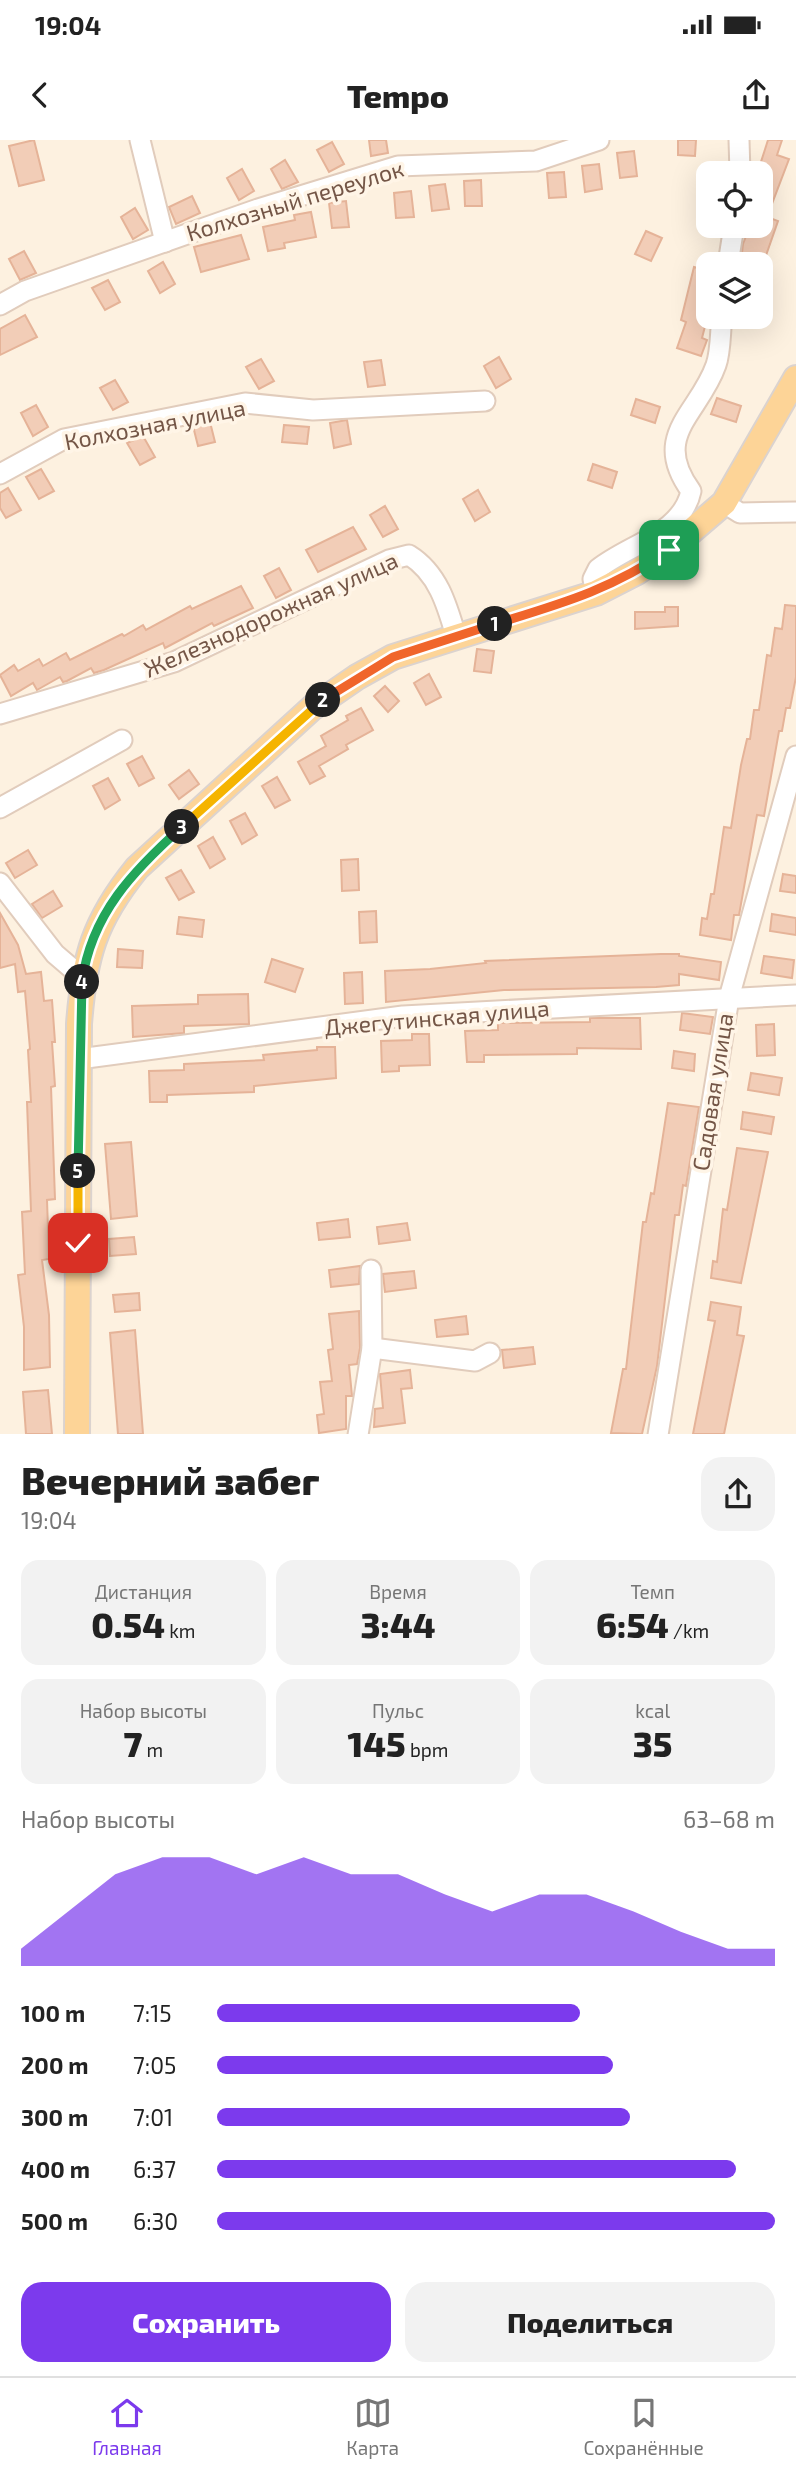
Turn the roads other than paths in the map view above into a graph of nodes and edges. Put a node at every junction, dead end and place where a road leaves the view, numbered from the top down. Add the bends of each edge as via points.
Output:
1 (140, 140) edge
2 (599, 140) edge
3 (739, 140) edge
4 (740, 161) edge
5 (165, 242) junction
6 (0, 305) edge
7 (720, 329) edge
8 (796, 378) edge
9 (485, 401) dead end
10 (0, 474) edge
11 (724, 503) junction
12 (796, 512) edge
13 (596, 593) junction
14 (456, 636) junction
15 (0, 715) edge
16 (122, 740) dead end
17 (796, 756) edge
18 (0, 808) edge
19 (0, 883) edge
20 (83, 978) junction
21 (796, 995) edge
22 (729, 998) junction
23 (79, 1059) junction
24 (371, 1270) dead end
25 (372, 1348) junction
26 (490, 1353) dead end
27 (77, 1434) edge
28 (358, 1434) edge
29 (658, 1434) edge

1 - 5 street
2 - 5 street, Колхозный переулок via 536,161 398,166
3 - 4 street
5 - 6 street, Колхозный переулок via 25,291
7 - 13 street via 716,365 678,434 674,458 691,491 688,508 598,569 593,579
8 - 11 main road
9 - 10 street, Колхозная улица via 313,410 245,403 64,439
11 - 12 street via 740,513
11 - 13 main road via 669,550
13 - 14 main road
14 - 15 street, Железнодорожная улица via 445,600 425,565 409,555 389,560 174,662
14 - 20 main road via 393,657 312,708 137,867 99,923
16 - 18 street
17 - 22 street, Садовая улица
19 - 20 street via 55,954
20 - 23 main road
21 - 22 street, Джегутинская улица
22 - 23 street, Джегутинская улица via 403,1016
22 - 29 street, Садовая улица
23 - 27 main road
24 - 25 street
25 - 26 street via 475,1360
25 - 28 street

